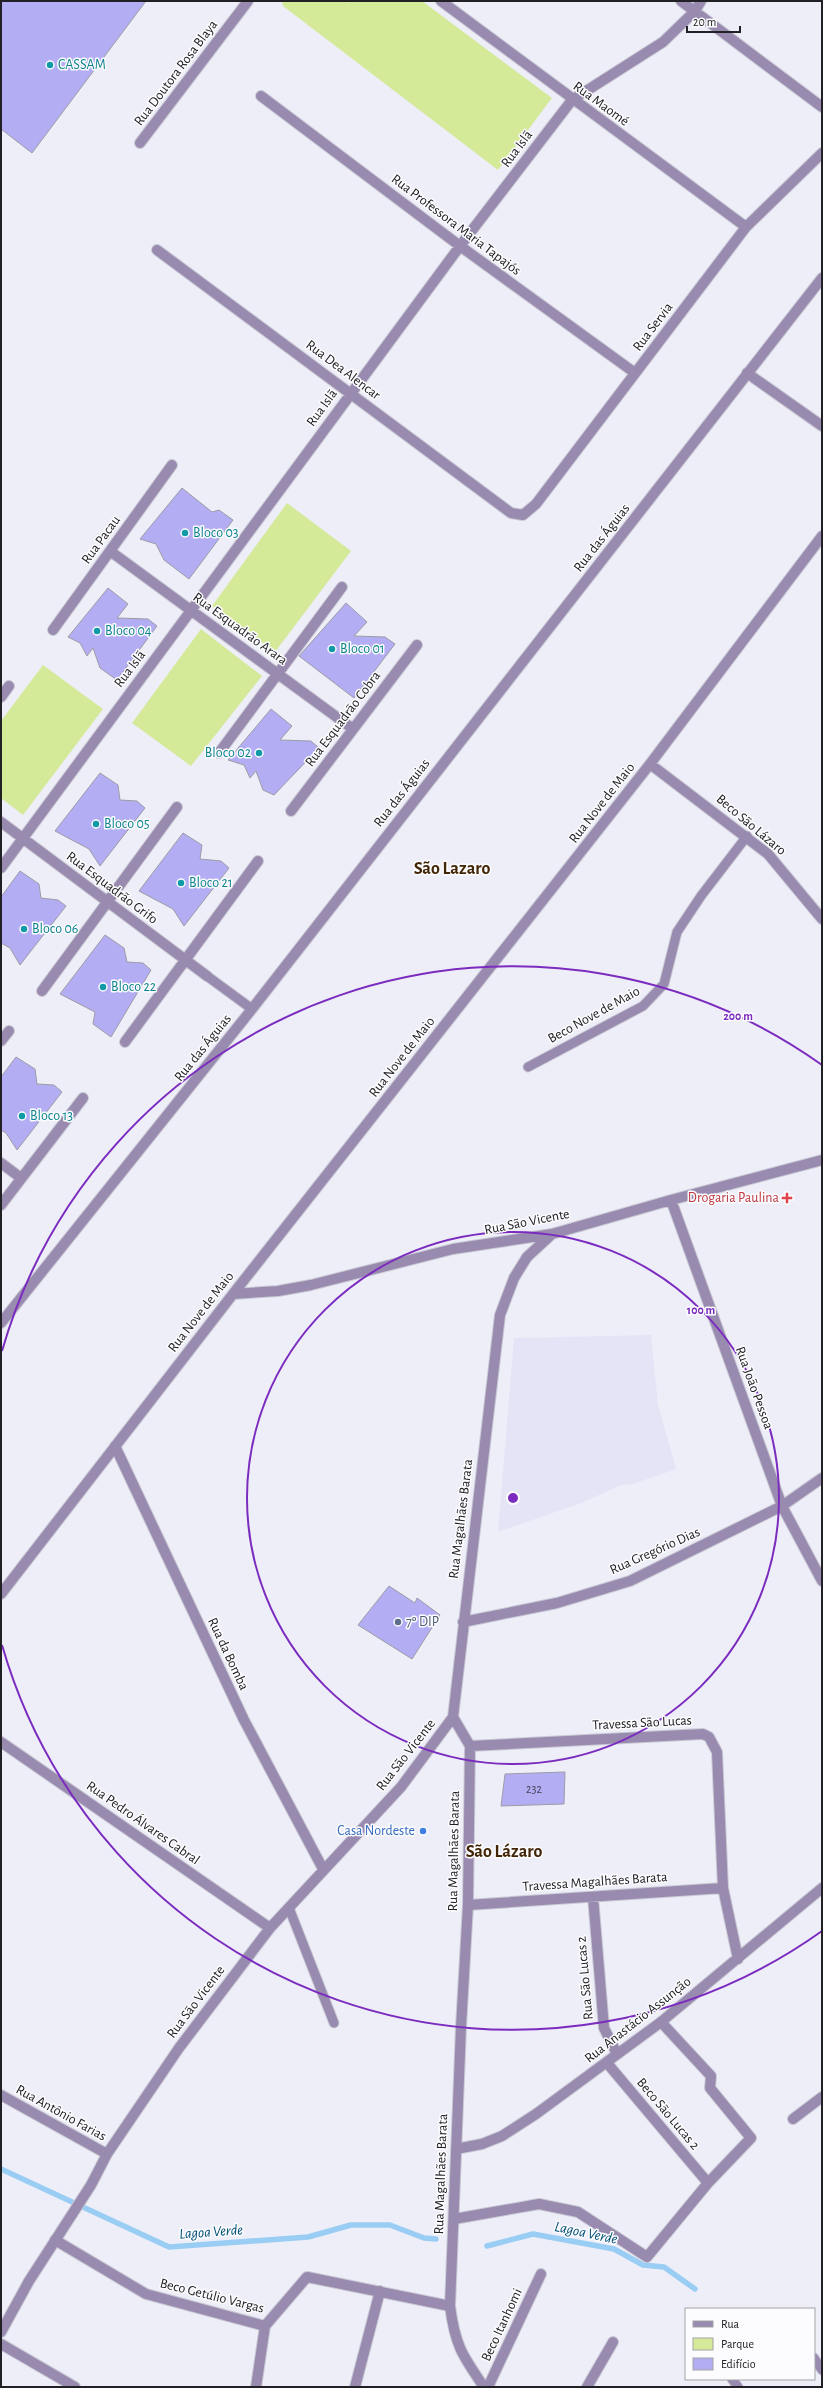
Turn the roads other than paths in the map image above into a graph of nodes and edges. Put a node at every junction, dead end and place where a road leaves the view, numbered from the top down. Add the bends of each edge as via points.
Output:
1 (248, 1) edge
2 (441, 1) edge
3 (681, 1) edge
4 (701, 1) edge
5 (695, 11) junction
6 (261, 96) dead end
7 (572, 100) junction
8 (822, 108) edge
9 (140, 143) dead end
10 (822, 153) edge
11 (746, 227) junction
12 (460, 246) junction
13 (158, 250) dead end
14 (822, 278) edge
15 (635, 373) junction
16 (747, 373) junction
17 (351, 393) junction
18 (822, 426) edge
19 (172, 465) dead end
20 (511, 513) joint
21 (822, 537) edge
22 (110, 551) junction
23 (342, 587) dead end
24 (191, 611) junction
25 (53, 630) dead end
26 (416, 645) dead end
27 (277, 674) junction
28 (9, 686) dead end
29 (1, 697) edge
30 (353, 729) junction
31 (219, 753) dead end
32 (650, 764) junction
33 (177, 807) dead end
34 (291, 811) dead end
35 (1, 822) edge
36 (747, 836) junction
37 (23, 838) junction
38 (258, 861) dead end
39 (1, 868) edge
40 (108, 902) junction
41 (822, 919) edge
42 (184, 959) junction
43 (207, 976) joint
44 (42, 992) dead end
45 (252, 1009) junction
46 (9, 1031) dead end
47 (1, 1041) edge
48 (125, 1042) dead end
49 (528, 1067) dead end
50 (83, 1098) dead end
51 (822, 1160) edge
52 (1, 1163) edge
53 (21, 1178) junction
54 (671, 1200) junction
55 (1, 1204) edge
56 (552, 1234) junction
57 (233, 1294) junction
58 (1, 1323) edge
59 (115, 1446) junction
60 (822, 1478) edge
61 (782, 1506) junction
62 (822, 1581) edge
63 (1, 1594) edge
64 (463, 1622) junction
65 (453, 1717) junction
66 (1, 1742) edge
67 (470, 1746) junction
68 (323, 1870) junction
69 (723, 1888) junction
70 (822, 1888) edge
71 (593, 1897) junction
72 (468, 1905) junction
73 (290, 1908) junction
74 (270, 1928) junction
75 (738, 1959) junction
76 (661, 2022) junction
77 (334, 2023) dead end
78 (617, 2054) junction
79 (607, 2063) junction
80 (1, 2096) edge
81 (822, 2097) edge
82 (793, 2119) dead end
83 (456, 2150) junction
84 (107, 2154) junction
85 (708, 2183) junction
86 (454, 2219) junction
87 (55, 2240) junction
88 (541, 2274) dead end
89 (380, 2291) junction
90 (450, 2306) junction
91 (265, 2326) junction
92 (1, 2332) edge
93 (613, 2342) dead end
94 (1, 2344) edge
95 (815, 2360) edge
96 (822, 2370) edge
97 (75, 2387) edge
98 (256, 2387) edge
99 (355, 2387) edge
100 (484, 2387) edge
101 (488, 2387) edge
102 (587, 2387) edge

1 - 9 street, Rua Doutora Rosa Blaya
2 - 7 street, Rua Maomé
3 - 5 street
4 - 5 street, Rua Islã
5 - 7 street, Rua Islã via 663,42
5 - 8 street
6 - 12 street, Rua Professora Maria Tapajós
7 - 11 street, Rua Maomé
7 - 12 street, Rua Islã
10 - 11 street, Rua Servia
11 - 15 street, Rua Servia
12 - 15 street, Rua Professora Maria Tapajós
12 - 17 street, Rua Islã
13 - 17 street, Rua Dea Alencar
14 - 16 street, Rua das Águias
15 - 20 street, Rua Servia via 536,504 523,515
16 - 18 street
16 - 45 street, Rua das Águias
17 - 20 street, Rua Dea Alencar
17 - 24 street, Rua Islã
19 - 22 street, Rua Pacau
21 - 32 street, Rua Nove de Maio
22 - 24 street, Rua Esquadrão Arara
22 - 25 street, Rua Pacau
23 - 27 street
24 - 27 street, Rua Esquadrão Arara
24 - 37 street, Rua Islã
26 - 30 street, Rua Esquadrão Cobra
27 - 30 street, Rua Esquadrão Arara
27 - 31 street
28 - 29 street
30 - 34 street, Rua Esquadrão Cobra
32 - 36 street, Beco São Lázaro
32 - 57 street, Rua Nove de Maio
33 - 40 street
35 - 37 street, Rua Esquadrão Grifo
36 - 41 street, Beco São Lázaro via 768,854
36 - 49 lane, Beco Nove de Maio via 677,932 664,984 652,998 643,1006
37 - 39 street, Rua Islã
37 - 40 street, Rua Esquadrão Grifo
38 - 42 street
40 - 42 street, Rua Esquadrão Grifo
40 - 44 street
42 - 43 street, Rua Esquadrão Grifo
42 - 48 street
43 - 45 lane
45 - 58 street, Rua das Águias
46 - 47 street
50 - 53 street
51 - 54 street, Rua São Vicente
52 - 53 street
53 - 55 street
54 - 56 street, Rua São Vicente
54 - 61 street, Rua João Pessoa
56 - 57 street, Rua São Vicente via 453,1249 311,1286
56 - 64 street, Rua Magalhães Barata via 527,1257 514,1278 500,1315
57 - 59 street, Rua Nove de Maio
59 - 63 street, Rua Nove de Maio
59 - 68 street, Rua da Bomba via 244,1720
60 - 61 street, Rua Gregório Dias
61 - 62 street, Rua João Pessoa
61 - 64 street, Rua Gregório Dias via 630,1581 557,1603
64 - 65 street, Rua Magalhães Barata
65 - 67 street
65 - 68 street, Rua São Vicente via 401,1787
66 - 74 street, Rua Pedro Álvares Cabral
67 - 69 street, Travessa São Lucas via 703,1734 710,1737 717,1752
67 - 72 street, Rua Magalhães Barata
68 - 73 street, Rua São Vicente
69 - 71 street, Travessa Magalhães Barata
69 - 75 street, Travessa São Lucas
70 - 75 street, Rua Anastácio Assunção
71 - 72 street, Travessa Magalhães Barata
71 - 78 street, Rua São Lucas 2 via 604,2028
72 - 83 street, Rua Magalhães Barata
73 - 74 street, Rua São Vicente
73 - 77 lane
74 - 84 street, Rua São Vicente via 178,2048
75 - 76 street, Rua Anastácio Assunção
76 - 78 street, Rua Anastácio Assunção
76 - 85 street via 711,2076 710,2088 751,2138
78 - 79 street, Rua Anastácio Assunção
79 - 83 street, Rua Anastácio Assunção via 502,2136
79 - 85 street, Beco São Lucas 2
80 - 84 street, Rua Antônio Farias
81 - 82 street
83 - 86 street, Rua Magalhães Barata
84 - 87 street, Rua São Vicente
85 - 86 street via 647,2257 578,2212 539,2204
86 - 90 street, Rua Magalhães Barata
87 - 91 street, Beco Getúlio Vargas via 146,2294
87 - 92 street, Rua São Vicente
88 - 101 street, Beco Itanhomi
89 - 90 street, Beco Getúlio Vargas
89 - 91 street, Beco Getúlio Vargas via 307,2277
89 - 99 street
90 - 100 street, Rua Magalhães Barata via 460,2351
91 - 98 street
93 - 102 street
94 - 97 street
95 - 96 lane

